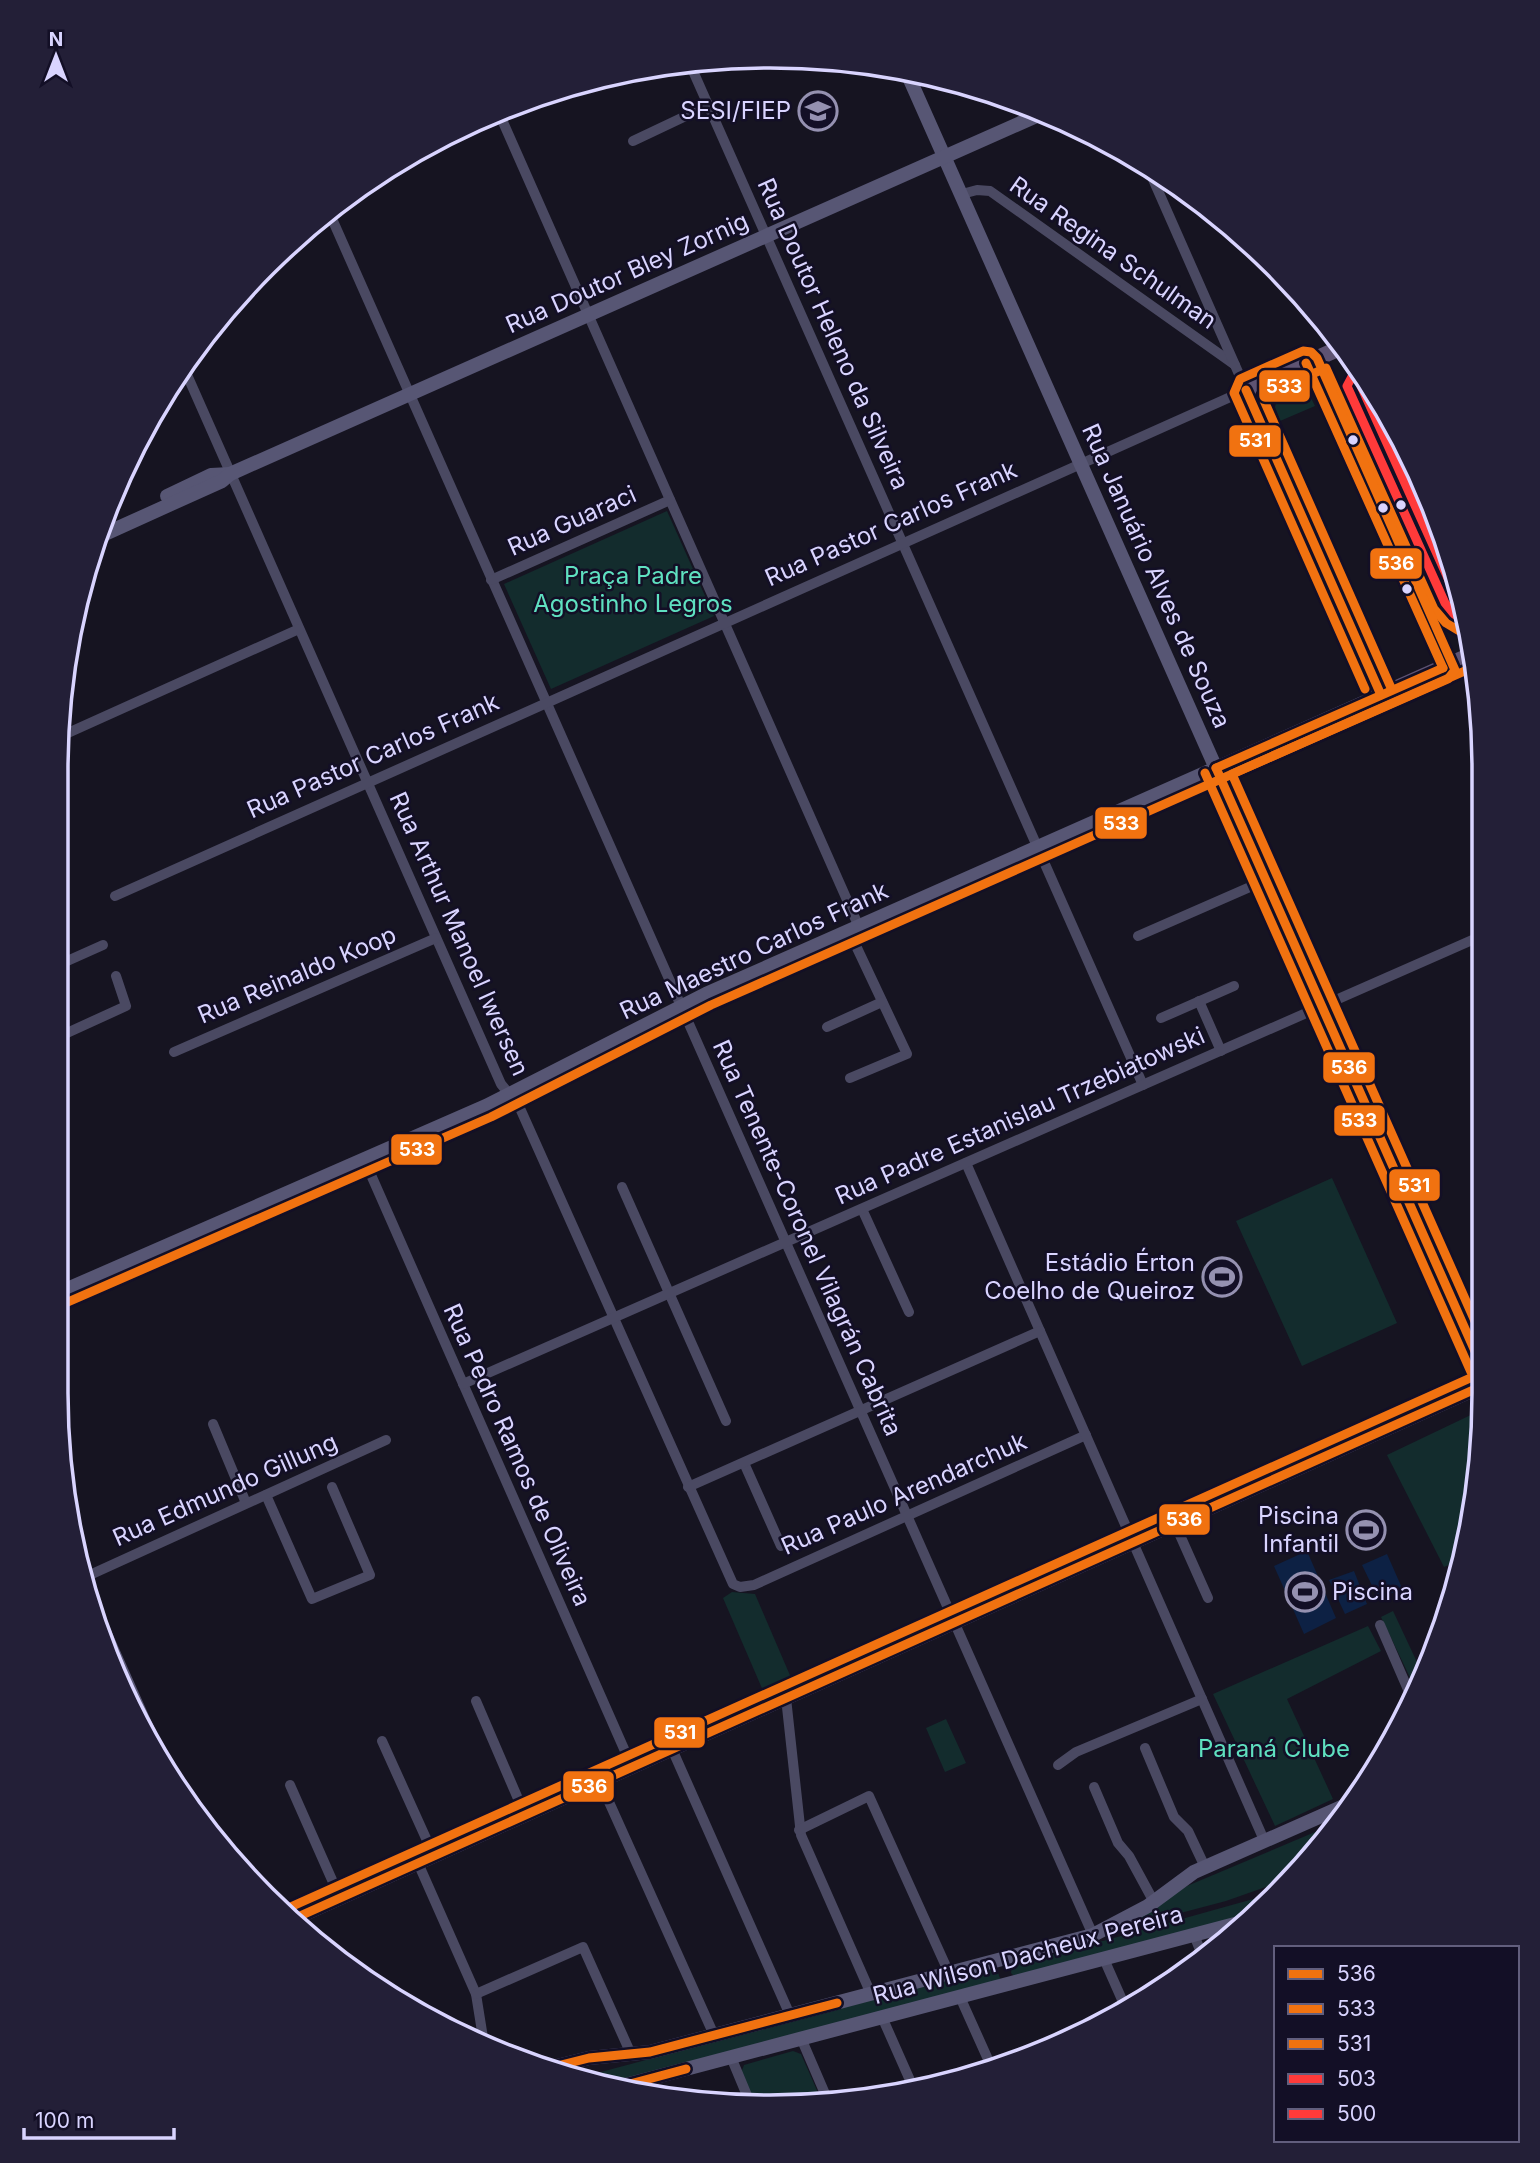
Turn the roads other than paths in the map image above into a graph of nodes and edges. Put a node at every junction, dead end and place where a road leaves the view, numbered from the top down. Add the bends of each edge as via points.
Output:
1 (695, 73) edge
2 (912, 83) edge
3 (709, 105) junction
4 (1030, 119) edge
5 (503, 121) edge
6 (633, 141) dead end
7 (945, 157) junction
8 (1155, 184) edge
9 (962, 194) junction
10 (333, 221) edge
11 (767, 236) junction
12 (588, 315) junction
13 (1333, 351) edge
14 (1235, 365) junction
15 (188, 378) edge
16 (1246, 390) junction
17 (409, 394) junction
18 (1081, 464) junction
19 (230, 474) junction
20 (670, 500) junction
21 (114, 522) edge
22 (110, 532) edge
23 (903, 543) junction
24 (491, 580) junction
25 (724, 623) junction
26 (299, 629) junction
27 (1463, 659) edge
28 (1381, 695) junction
29 (546, 703) junction
30 (70, 732) edge
31 (1216, 768) junction
32 (368, 783) junction
33 (1038, 848) junction
34 (1266, 880) junction
35 (115, 896) dead end
36 (854, 929) junction
37 (1138, 936) dead end
38 (436, 938) junction
39 (1472, 940) edge
40 (103, 945) dead end
41 (68, 960) edge
42 (116, 976) dead end
43 (1234, 986) dead end
44 (882, 1002) junction
45 (1199, 1002) junction
46 (681, 1006) junction
47 (1322, 1006) junction
48 (1161, 1018) dead end
49 (827, 1027) dead end
50 (68, 1033) edge
51 (1221, 1051) junction
52 (174, 1052) dead end
53 (850, 1078) dead end
54 (1143, 1085) junction
55 (509, 1095) junction
56 (364, 1159) junction
57 (965, 1163) junction
58 (622, 1187) dead end
59 (862, 1209) junction
60 (785, 1242) junction
61 (68, 1289) edge
62 (669, 1293) junction
63 (909, 1312) dead end
64 (613, 1318) junction
65 (1040, 1331) junction
66 (1472, 1344) edge
67 (463, 1384) junction
68 (1472, 1390) edge
69 (860, 1411) junction
70 (726, 1421) dead end
71 (213, 1424) dead end
72 (1086, 1435) junction
73 (386, 1440) dead end
74 (744, 1463) junction
75 (332, 1487) dead end
76 (688, 1488) junction
77 (266, 1495) junction
78 (246, 1503) junction
79 (907, 1516) junction
80 (1175, 1524) junction
81 (1133, 1543) junction
82 (781, 1546) dead end
83 (92, 1574) edge
84 (740, 1587) joint
85 (1208, 1598) dead end
86 (954, 1623) junction
87 (1380, 1625) dead end
88 (1407, 1686) edge
89 (786, 1698) junction
90 (1202, 1699) junction
91 (476, 1701) dead end
92 (383, 1741) dead end
93 (1145, 1748) dead end
94 (672, 1749) junction
95 (1058, 1765) dead end
96 (632, 1767) junction
97 (600, 1782) junction
98 (290, 1785) dead end
99 (1094, 1787) dead end
100 (1334, 1810) edge
101 (525, 1815) junction
102 (799, 1830) junction
103 (1264, 1840) junction
104 (434, 1856) junction
105 (418, 1863) junction
106 (1205, 1867) junction
107 (340, 1898) junction
108 (1154, 1902) junction
109 (301, 1915) edge
110 (1226, 1926) edge
111 (1093, 1935) junction
112 (1194, 1935) junction
113 (1199, 1948) edge
114 (1010, 1957) junction
115 (1104, 1959) junction
116 (949, 1973) junction
117 (1013, 1983) junction
118 (477, 1994) junction
119 (871, 1994) junction
120 (960, 1997) junction
121 (1122, 2000) edge
122 (837, 2003) junction
123 (790, 2015) junction
124 (882, 2017) junction
125 (843, 2027) junction
126 (482, 2032) edge
127 (714, 2035) junction
128 (801, 2038) junction
129 (631, 2054) junction
130 (730, 2057) junction
131 (988, 2060) edge
132 (567, 2065) edge
133 (642, 2080) junction
134 (910, 2080) edge
135 (636, 2082) edge
136 (643, 2083) edge
137 (825, 2092) edge
138 (746, 2094) edge

1 - 3 street, Rua Doutor Heleno da Silveira
2 - 7 main road, Rua Januário Alves de Souza
3 - 6 street
3 - 11 street, Rua Doutor Heleno da Silveira
4 - 7 main road, Rua Doutor Bley Zornig
5 - 12 street
7 - 9 main road, Rua Januário Alves de Souza
7 - 11 main road, Rua Doutor Bley Zornig
8 - 14 street
9 - 14 street, Rua Regina Schulman via 990,191
9 - 18 main road, Rua Januário Alves de Souza
10 - 17 street, Rua Tenente-Coronel Vilagrán Cabrita
11 - 12 main road, Rua Doutor Bley Zornig
11 - 23 street, Rua Doutor Heleno da Silveira
12 - 17 main road, Rua Doutor Bley Zornig
12 - 20 street
13 - 16 main road, Rua Pastor Carlos Frank
14 - 16 street
15 - 19 street, Rua Arthur Manoel Iwersen
16 - 18 street, Rua Pastor Carlos Frank
16 - 28 main road
17 - 19 main road, Rua Doutor Bley Zornig
17 - 24 street, Rua Tenente-Coronel Vilagrán Cabrita
18 - 23 street, Rua Pastor Carlos Frank
18 - 31 main road, Rua Januário Alves de Souza
19 - 21 main road, Rua Doutor Bley Zornig via 211,475
19 - 22 main road, Rua Doutor Bley Zornig
19 - 26 street, Rua Arthur Manoel Iwersen
20 - 24 street, Rua Guaraci
20 - 25 street
23 - 25 street, Rua Pastor Carlos Frank
23 - 33 street, Rua Doutor Heleno da Silveira
24 - 29 street, Rua Tenente-Coronel Vilagrán Cabrita
25 - 29 street, Rua Pastor Carlos Frank
25 - 36 street
26 - 30 street
26 - 32 street, Rua Arthur Manoel Iwersen
27 - 28 main road, Rua Maestro Carlos Frank
28 - 31 main road, Rua Maestro Carlos Frank
29 - 32 street, Rua Pastor Carlos Frank
29 - 46 street, Rua Tenente-Coronel Vilagrán Cabrita
31 - 33 main road, Rua Maestro Carlos Frank
31 - 34 main road, Rua Januário Alves de Souza
32 - 35 street, Rua Pastor Carlos Frank
32 - 38 street, Rua Arthur Manoel Iwersen
33 - 36 main road, Rua Maestro Carlos Frank
33 - 54 street, Rua Doutor Heleno da Silveira
34 - 37 street
34 - 47 main road, Rua Januário Alves de Souza
36 - 44 street
36 - 46 main road, Rua Maestro Carlos Frank
38 - 52 street, Rua Reinaldo Koop
38 - 55 street, Rua Arthur Manoel Iwersen
39 - 47 street, Rua Padre Estanislau Trzebiatowski
40 - 41 street
42 - 50 street via 126,1006
43 - 45 street
44 - 49 street
44 - 53 street via 906,1054
45 - 48 street
45 - 51 street
46 - 55 main road, Rua Maestro Carlos Frank
46 - 60 street, Rua Tenente-Coronel Vilagrán Cabrita
47 - 51 street, Rua Padre Estanislau Trzebiatowski
47 - 66 main road, Rua Januário Alves de Souza
51 - 54 street, Rua Padre Estanislau Trzebiatowski
54 - 57 street, Rua Padre Estanislau Trzebiatowski
55 - 56 main road, Rua Maestro Carlos Frank
55 - 64 street, Rua Arthur Manoel Iwersen via 519,1106
56 - 61 main road, Rua Maestro Carlos Frank
56 - 67 street, Rua Pedro Ramos de Oliveira
57 - 59 street, Rua Padre Estanislau Trzebiatowski
57 - 65 street
58 - 62 street
59 - 60 street, Rua Padre Estanislau Trzebiatowski
59 - 63 street
60 - 62 street, Rua Padre Estanislau Trzebiatowski
60 - 69 street, Rua Tenente-Coronel Vilagrán Cabrita
62 - 64 street, Rua Padre Estanislau Trzebiatowski
62 - 70 street
64 - 67 street, Rua Padre Estanislau Trzebiatowski
64 - 76 street, Rua Arthur Manoel Iwersen
65 - 69 street
65 - 72 street
67 - 96 street, Rua Pedro Ramos de Oliveira
68 - 80 main road
69 - 74 street
69 - 79 street, Rua Tenente-Coronel Vilagrán Cabrita
71 - 78 street
72 - 79 street, Rua Paulo Arendarchuk
72 - 81 street
73 - 77 street, Rua Edmundo Gillung
74 - 76 street
74 - 82 street
75 - 77 street via 370,1575 312,1599
76 - 84 street, Rua Arthur Manoel Iwersen via 728,1577
77 - 78 street, Rua Edmundo Gillung
78 - 83 street, Rua Edmundo Gillung
79 - 84 street, Rua Paulo Arendarchuk via 754,1585
79 - 86 street, Rua Tenente-Coronel Vilagrán Cabrita
80 - 81 main road
80 - 85 street
81 - 86 main road
81 - 90 street
86 - 89 main road
86 - 111 street, Rua Tenente-Coronel Vilagrán Cabrita
87 - 88 street
89 - 94 main road
89 - 102 street
90 - 95 street via 1076,1752
90 - 103 street
91 - 101 street
92 - 104 street
93 - 106 street via 1174,1817 1188,1831
94 - 96 main road
94 - 123 street
96 - 97 main road
97 - 101 main road
97 - 127 street
98 - 107 street
99 - 108 street via 1118,1843
100 - 103 main road, Rua Wilson Dacheux Pereira
101 - 104 main road
102 - 116 street via 869,1796
102 - 119 street
103 - 106 main road, Rua Wilson Dacheux Pereira
104 - 105 main road
105 - 107 main road
105 - 118 street
106 - 108 main road, Rua Wilson Dacheux Pereira
107 - 109 main road
108 - 111 main road, Rua Wilson Dacheux Pereira
110 - 112 main road, Rua Wilson Dacheux Pereira
111 - 114 main road, Rua Wilson Dacheux Pereira
112 - 113 street
112 - 115 main road, Rua Wilson Dacheux Pereira
114 - 116 main road, Rua Wilson Dacheux Pereira
114 - 117 main road via 1004,1970
115 - 117 main road, Rua Wilson Dacheux Pereira
115 - 121 street
116 - 119 main road, Rua Wilson Dacheux Pereira
117 - 120 main road, Rua Wilson Dacheux Pereira
118 - 126 street
118 - 129 street via 583,1947
119 - 122 main road, Rua Wilson Dacheux Pereira
120 - 124 main road, Rua Wilson Dacheux Pereira
120 - 131 street
122 - 123 main road, Rua Wilson Dacheux Pereira
122 - 125 main road via 851,2012
123 - 127 main road, Rua Wilson Dacheux Pereira
124 - 125 main road, Rua Wilson Dacheux Pereira
124 - 134 street
125 - 128 main road, Rua Wilson Dacheux Pereira
127 - 129 main road, Rua Wilson Dacheux Pereira
128 - 130 main road, Rua Wilson Dacheux Pereira
128 - 137 street
129 - 132 main road, Rua Wilson Dacheux Pereira
130 - 133 main road, Rua Wilson Dacheux Pereira
130 - 138 street
133 - 135 main road, Rua Wilson Dacheux Pereira
133 - 136 street

